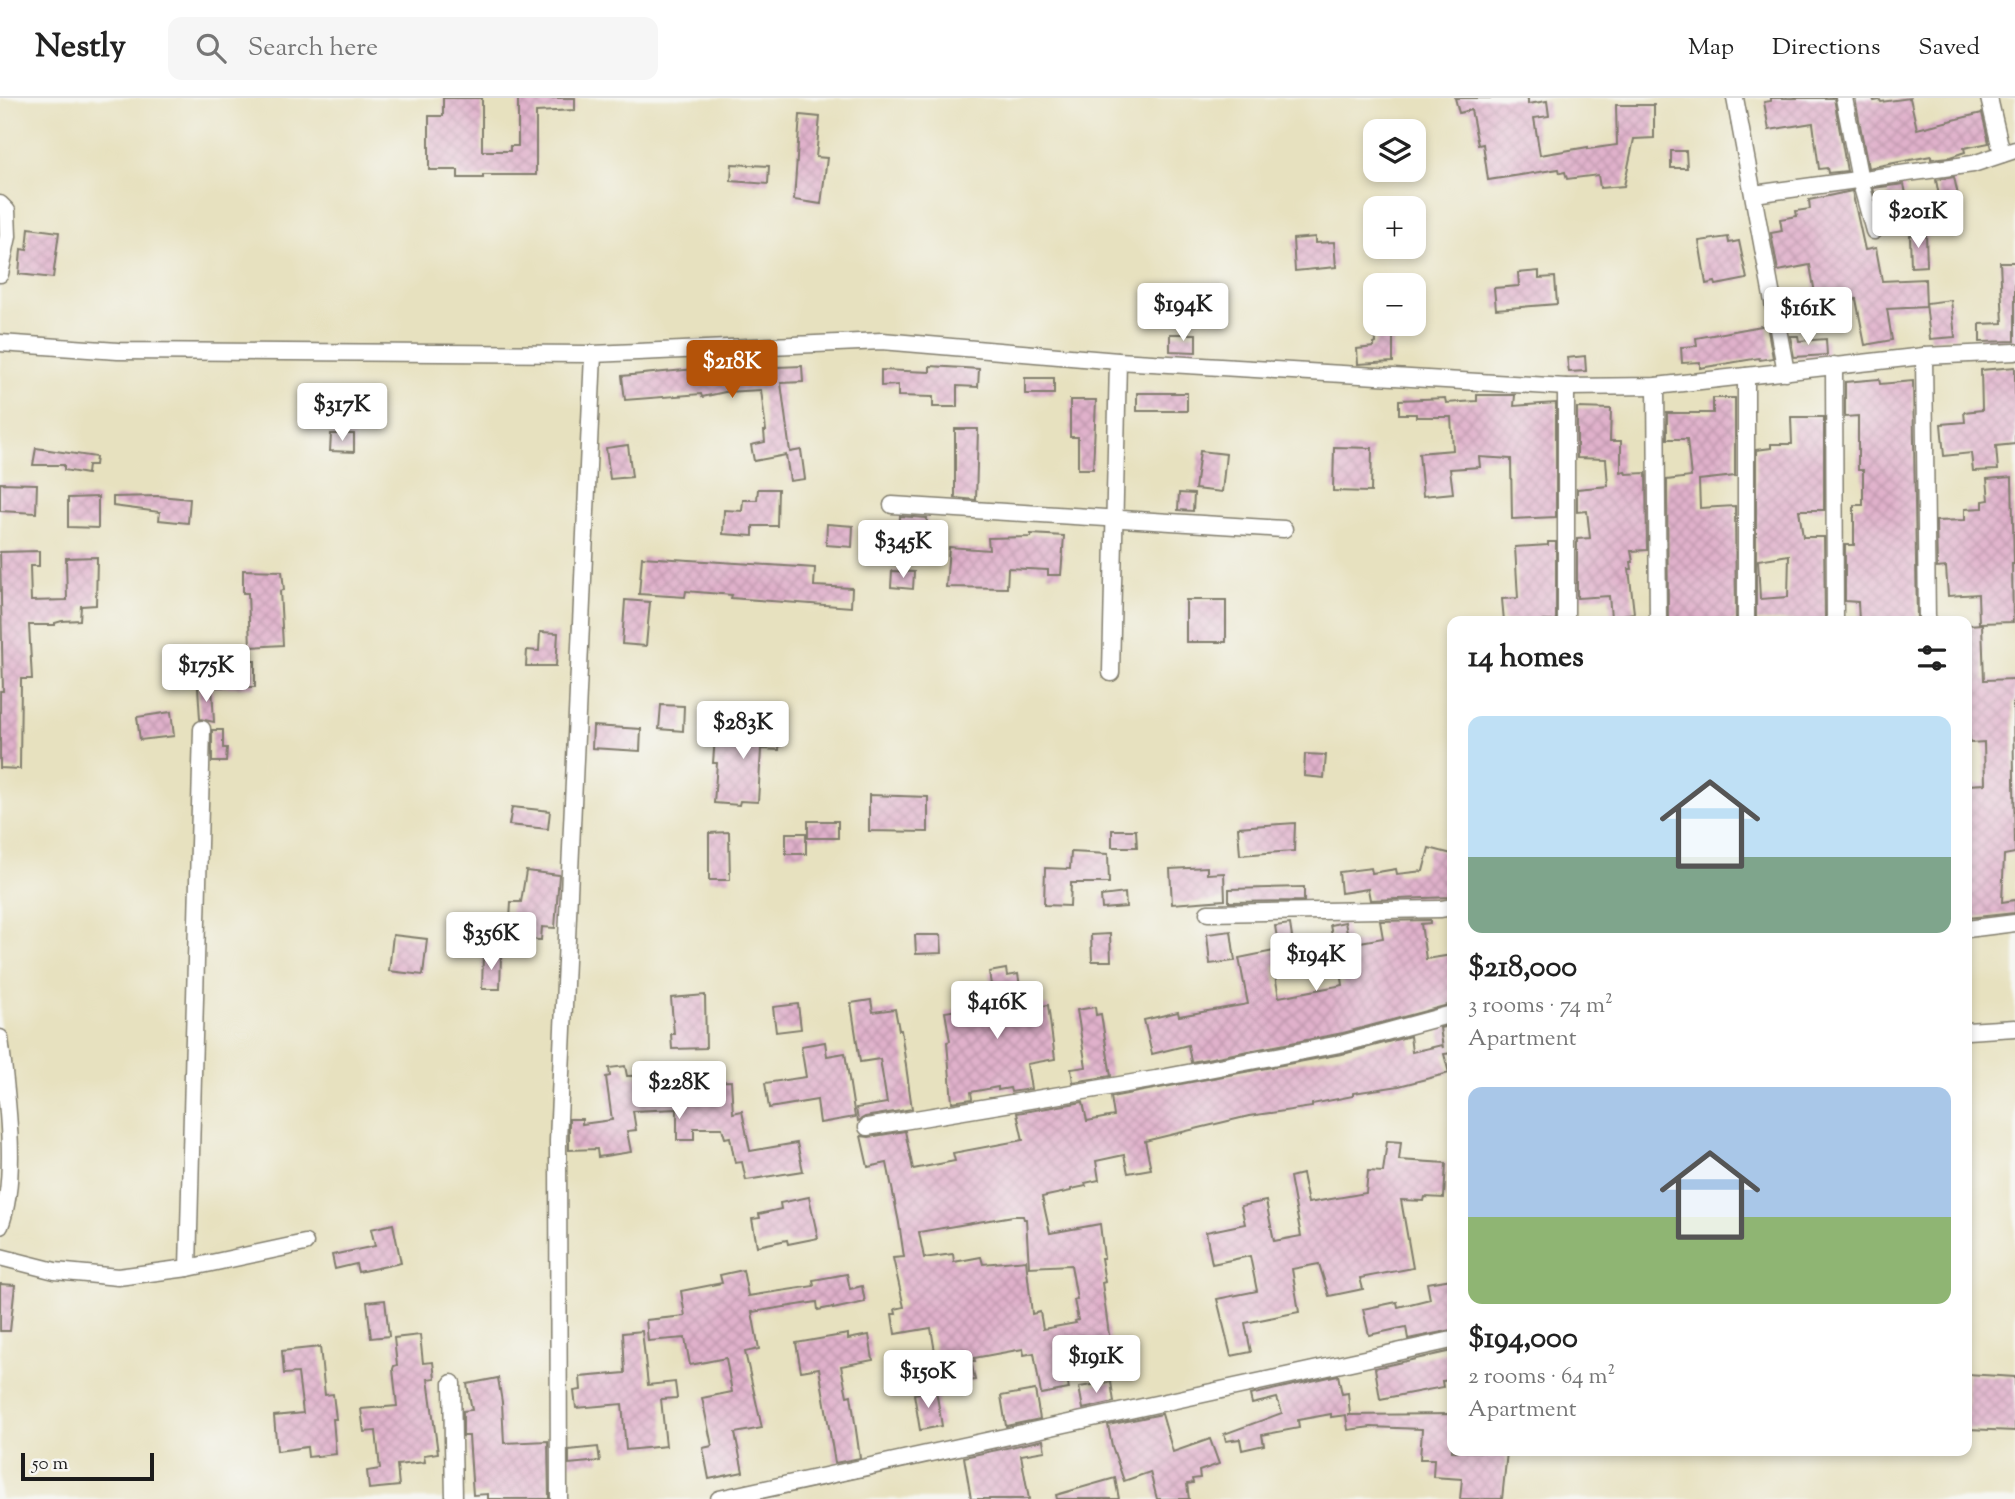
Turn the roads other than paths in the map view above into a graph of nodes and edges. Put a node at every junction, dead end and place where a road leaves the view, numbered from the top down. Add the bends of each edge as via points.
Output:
1 (1735, 98) edge
2 (1844, 98) edge
3 (1989, 98) edge
4 (2008, 152) edge
5 (1860, 180) junction
6 (1754, 194) junction
7 (0, 204) edge
8 (1874, 231) dead end
9 (0, 274) edge
10 (0, 343) edge
11 (2015, 352) edge
12 (593, 354) junction
13 (1924, 356) junction
14 (1118, 360) junction
15 (1835, 365) junction
16 (1786, 372) junction
17 (1746, 376) junction
18 (1656, 386) junction
19 (1566, 387) junction
20 (892, 505) dead end
21 (1115, 518) junction
22 (1284, 529) dead end
23 (1566, 616) edge
24 (1658, 616) edge
25 (1746, 616) edge
26 (1835, 616) edge
27 (1927, 616) edge
28 (1111, 673) dead end
29 (202, 729) dead end
30 (1447, 908) edge
31 (1208, 913) dead end
32 (2015, 923) edge
33 (1972, 928) edge
34 (1447, 1015) edge
35 (2015, 1028) edge
36 (1972, 1031) edge
37 (0, 1038) edge
38 (867, 1127) dead end
39 (0, 1226) edge
40 (304, 1243) dead end
41 (0, 1257) edge
42 (188, 1268) junction
43 (1447, 1341) edge
44 (452, 1383) dead end
45 (454, 1499) edge
46 (559, 1499) edge
47 (719, 1499) edge

1 - 6 street
2 - 5 street
3 - 4 street
4 - 5 street via 1973,164
5 - 6 street
5 - 8 street
6 - 16 street
7 - 9 street via 7,211 8,236
10 - 12 street via 118,351
11 - 13 street
12 - 14 street via 882,341
12 - 46 street via 558,1141
13 - 15 street
13 - 27 street
14 - 19 street
14 - 21 street
15 - 16 street
15 - 26 street
16 - 17 street
17 - 18 street
17 - 25 street
18 - 19 street
18 - 24 street
19 - 23 street
20 - 21 street
21 - 22 street
21 - 28 street
29 - 42 street
30 - 31 street
32 - 33 street
34 - 38 street via 1345,1042 1156,1079
35 - 36 street
37 - 39 street via 10,1171
40 - 42 street
41 - 42 street via 55,1271 118,1277
43 - 47 street
44 - 45 street

